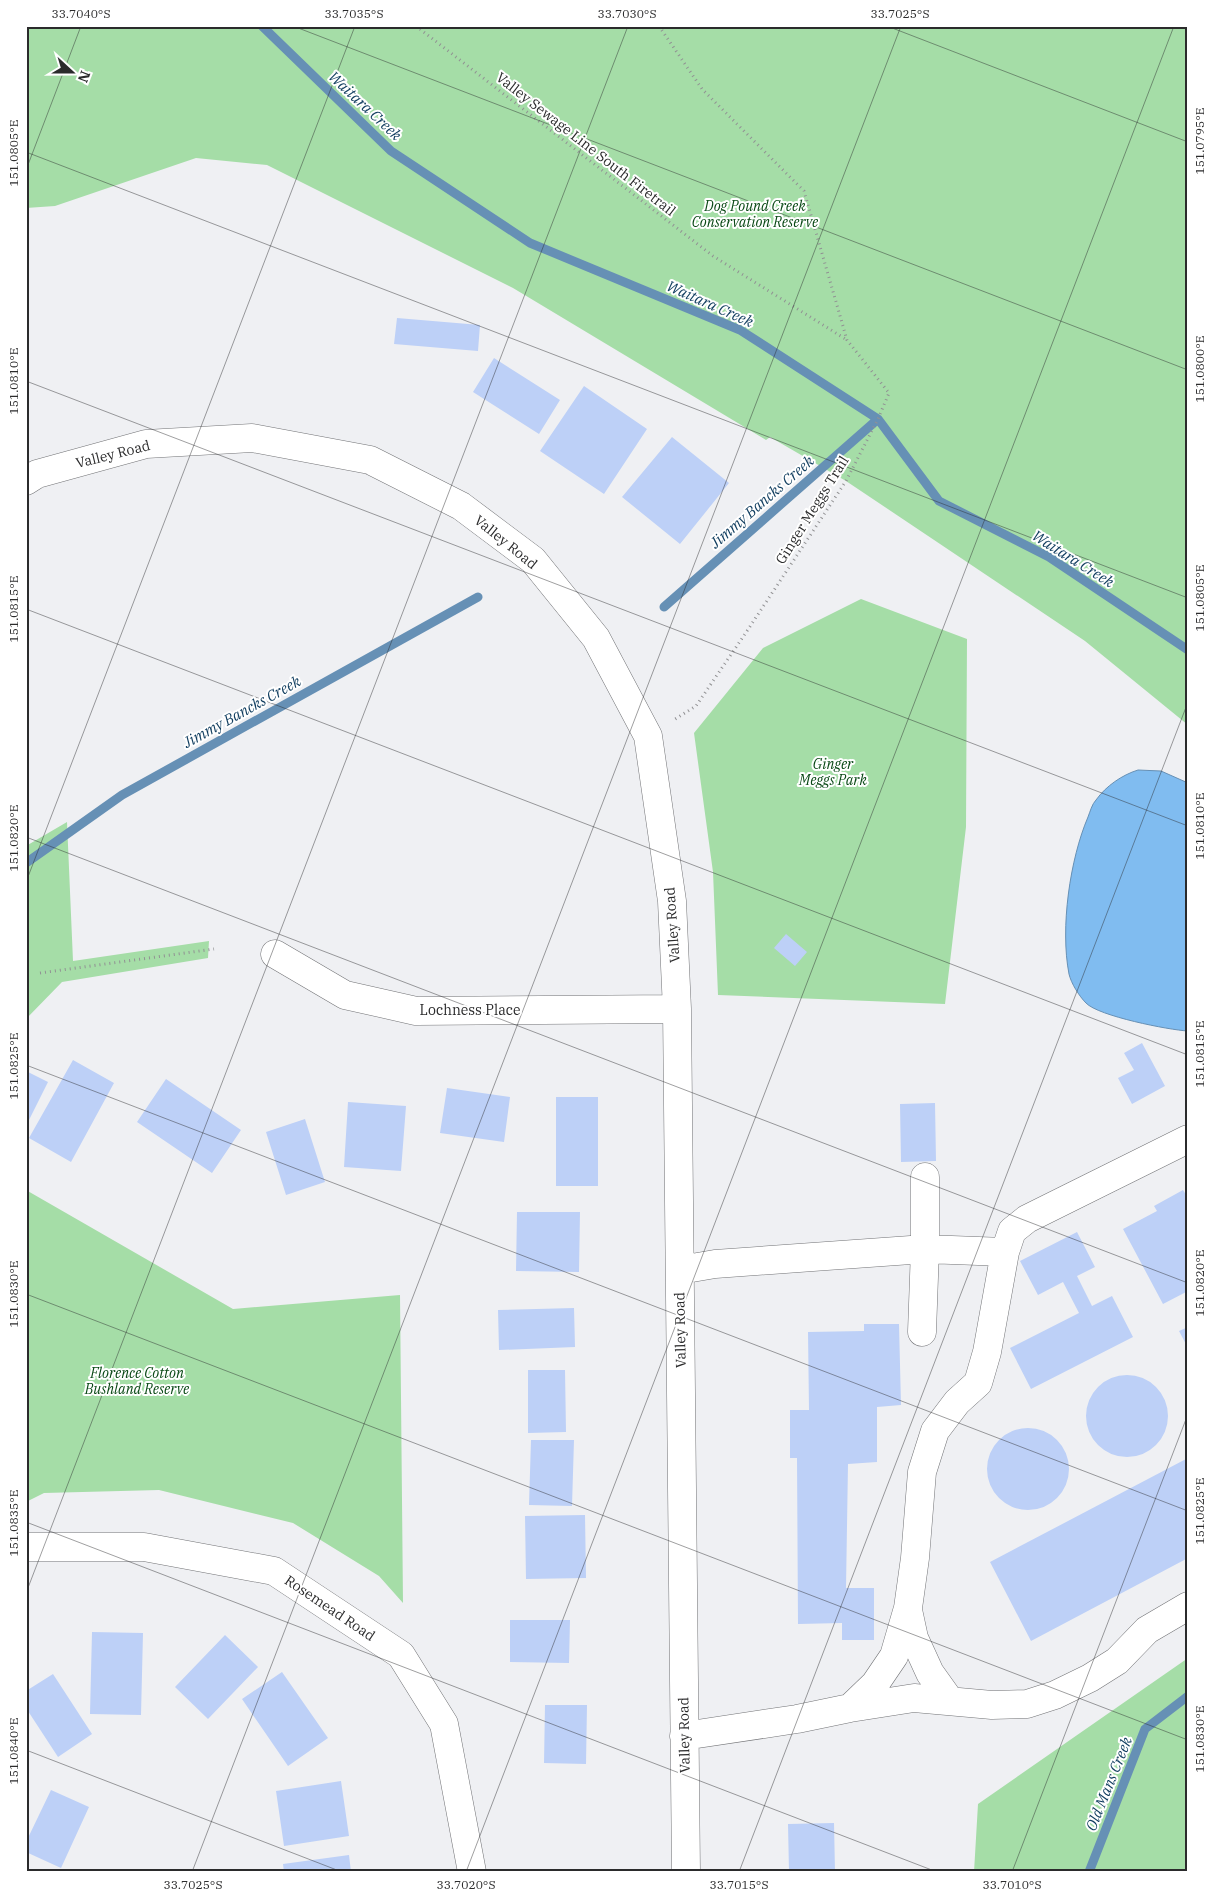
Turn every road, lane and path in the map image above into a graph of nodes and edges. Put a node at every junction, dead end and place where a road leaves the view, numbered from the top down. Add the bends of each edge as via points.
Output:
1 (416, 26) edge
2 (659, 26) edge
3 (847, 340) junction
4 (26, 481) edge
5 (648, 736) junction
6 (214, 949) dead end
7 (275, 954) dead end
8 (40, 972) dead end
9 (677, 1009) junction
10 (1188, 1139) edge
11 (924, 1177) dead end
12 (925, 1249) junction
13 (1005, 1252) junction
14 (680, 1270) junction
15 (922, 1332) dead end
16 (26, 1548) edge
17 (1188, 1606) edge
18 (908, 1608) junction
19 (950, 1701) junction
20 (850, 1708) junction
21 (684, 1736) junction
22 (472, 1872) edge
23 (686, 1872) edge

1 - 3 path, Valley Sewage Line South Firetrail via 713,256
2 - 3 path, Ginger Meggs Trail via 702,89 804,191
3 - 5 path, Ginger Meggs Trail via 889,393 846,482 696,706
4 - 5 street, Valley Road via 37,474 146,444 252,438 370,460 461,506 533,560 596,638
5 - 9 street, Valley Road via 672,901
6 - 8 path
7 - 9 street, Lochness Place via 344,994 416,1011
9 - 14 street, Valley Road
10 - 13 street via 1027,1219 1012,1231
11 - 12 street
12 - 13 street
12 - 14 street via 715,1264
12 - 15 street
13 - 18 street via 987,1352 978,1383 957,1402 935,1431 922,1472
14 - 21 street, Valley Road
16 - 22 street, Rosemead Road via 144,1547 274,1571 401,1656 444,1724
17 - 19 street via 1147,1630 1117,1661 1055,1696 1027,1704
18 - 19 street via 914,1638 930,1673
18 - 20 street via 894,1656 875,1684
19 - 20 street via 914,1698
20 - 21 street
21 - 23 street, Valley Road

